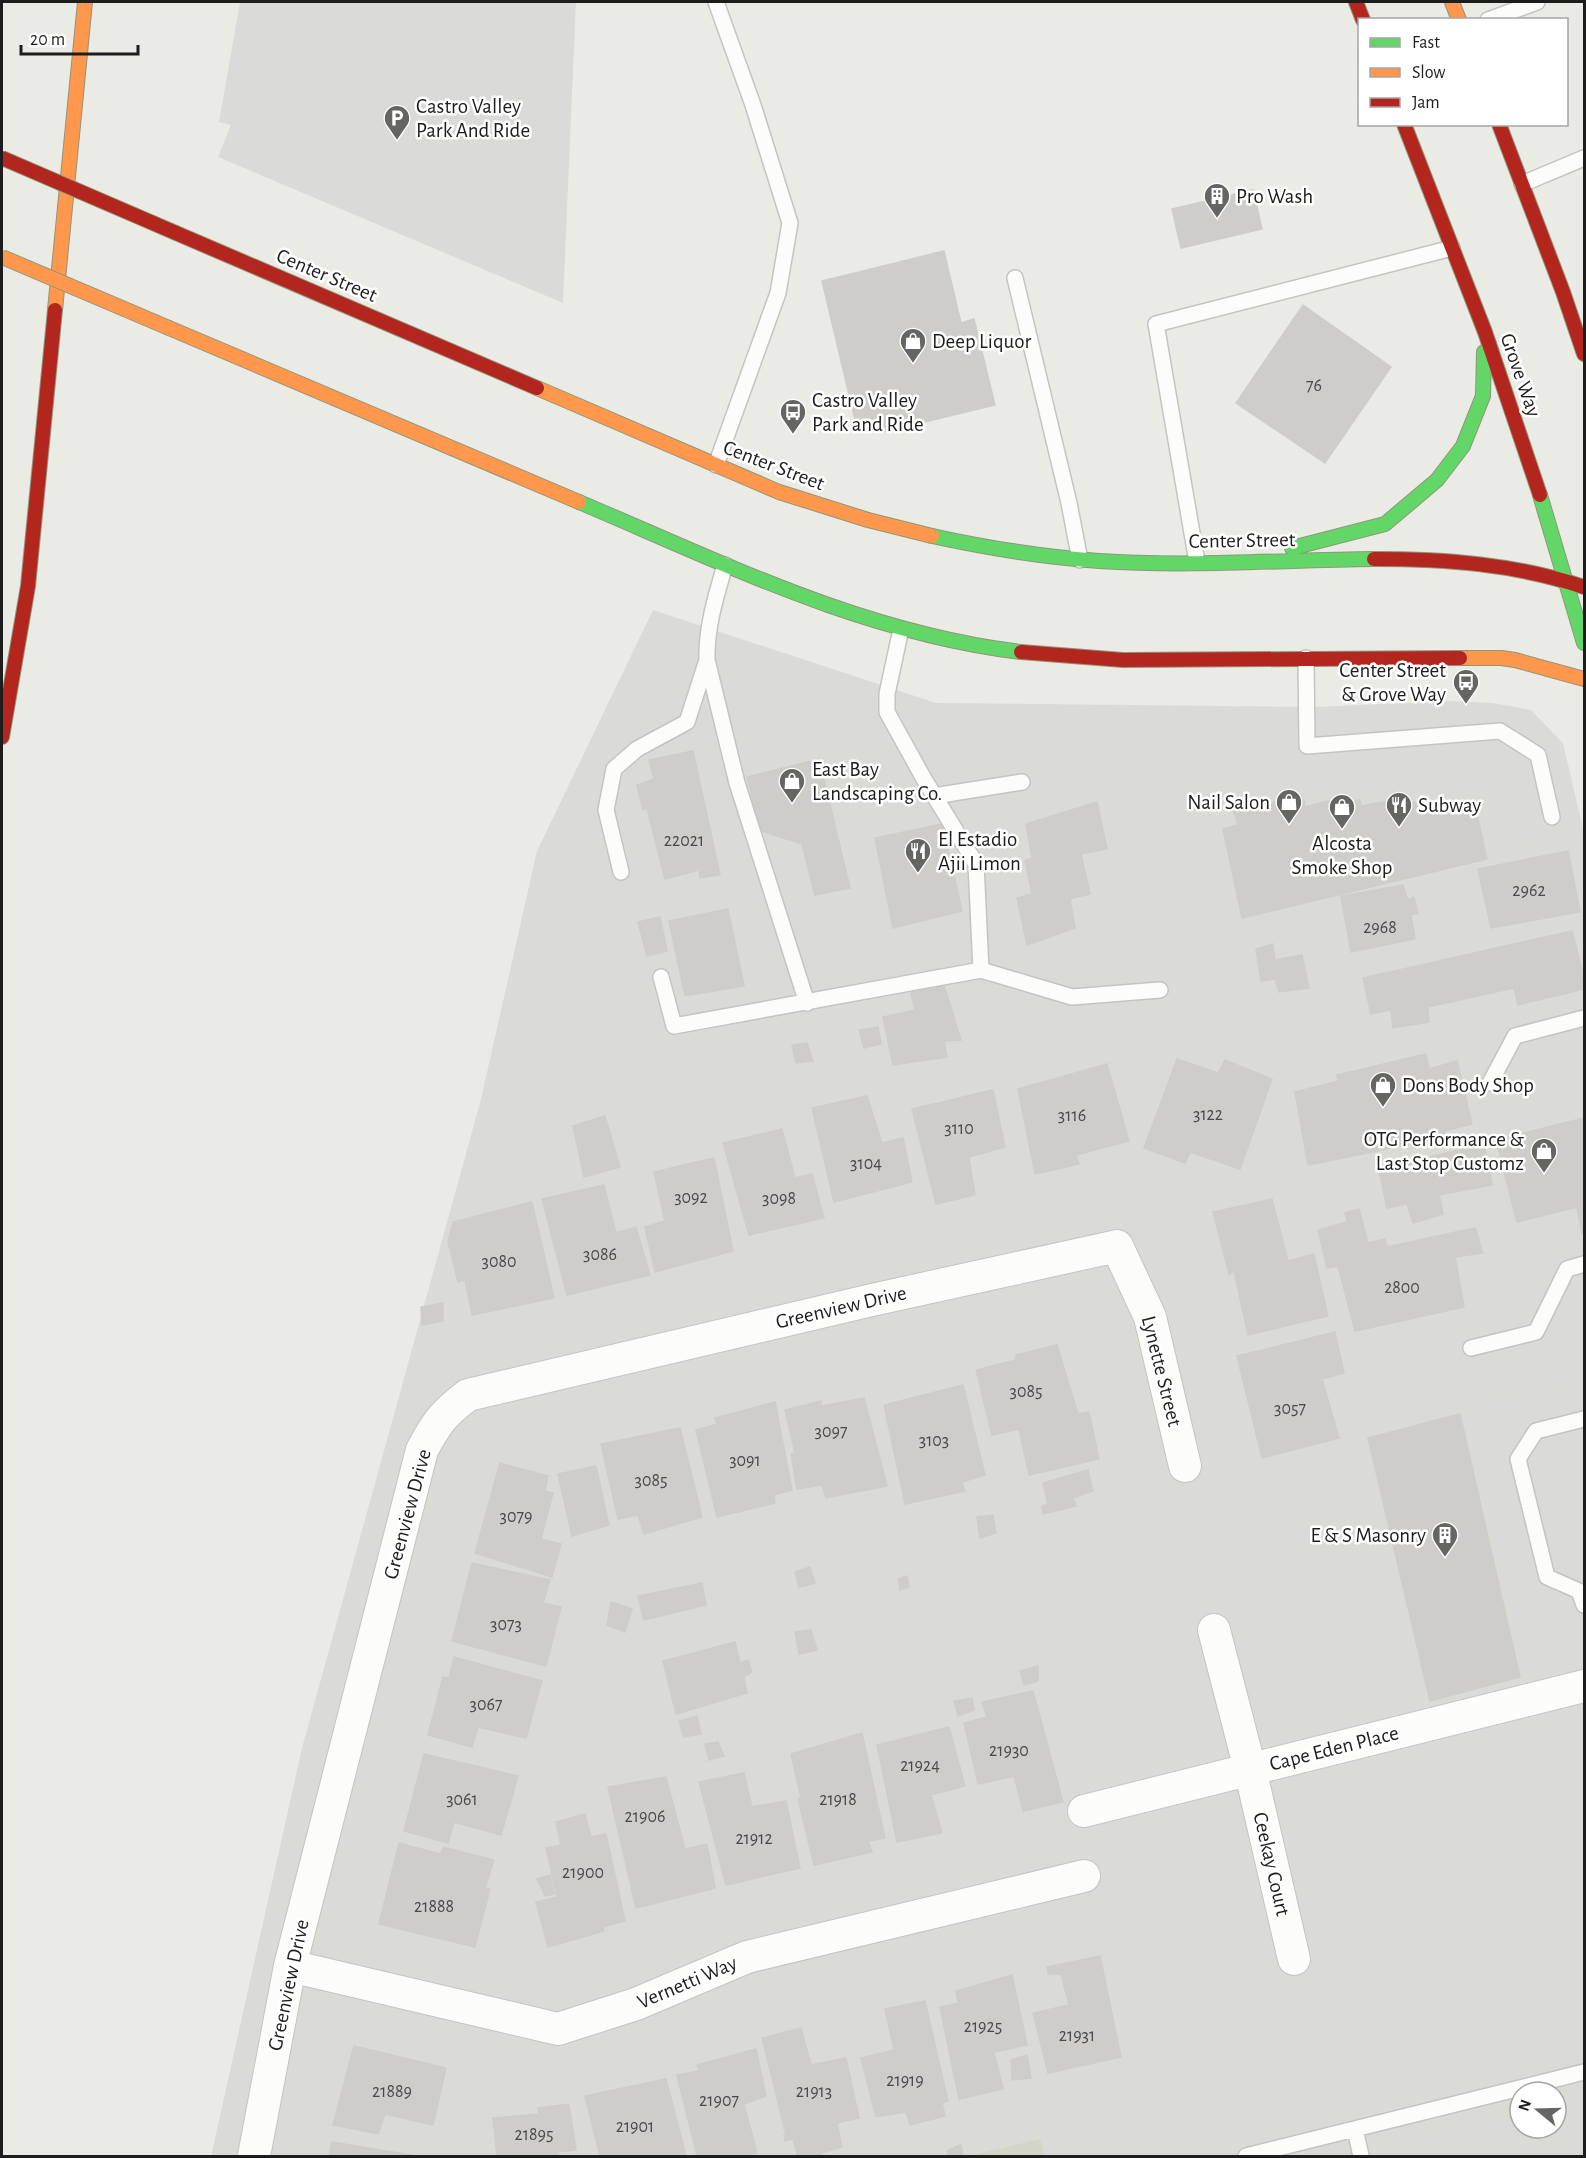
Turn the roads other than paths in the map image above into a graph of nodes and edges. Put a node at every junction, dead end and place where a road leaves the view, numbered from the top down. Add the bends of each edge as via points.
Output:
1 (85, 2) edge
2 (716, 2) edge
3 (1356, 2) edge
4 (1452, 2) edge
5 (1537, 2) edge
6 (1362, 18) edge
7 (1458, 18) edge
8 (1493, 18) edge
9 (1405, 126) edge
10 (1500, 126) edge
11 (2, 158) edge
12 (1584, 158) edge
13 (1522, 184) junction
14 (1452, 248) junction
15 (2, 257) edge
16 (1015, 278) dead end
17 (1485, 332) junction
18 (1584, 354) edge
19 (716, 465) junction
20 (1080, 560) junction
21 (1236, 561) junction
22 (1197, 562) junction
23 (725, 565) junction
24 (1565, 579) junction
25 (1584, 586) edge
26 (901, 629) junction
27 (1584, 643) edge
28 (1306, 658) junction
29 (707, 660) junction
30 (1584, 678) edge
31 (2, 737) edge
32 (1022, 782) dead end
33 (934, 796) junction
34 (1552, 817) dead end
35 (621, 872) dead end
36 (981, 970) junction
37 (661, 976) dead end
38 (1160, 990) dead end
39 (807, 1003) junction
40 (1584, 1018) edge
41 (1490, 1083) dead end
42 (1117, 1246) joint
43 (1584, 1264) edge
44 (1471, 1348) dead end
45 (1584, 1419) edge
46 (1185, 1466) dead end
47 (1584, 1605) edge
48 (1214, 1630) dead end
49 (1584, 1686) edge
50 (1250, 1769) junction
51 (1084, 1811) dead end
52 (1084, 1876) dead end
53 (1294, 1959) dead end
54 (290, 1966) junction
55 (1584, 2072) edge
56 (1355, 2129) junction
57 (254, 2157) edge
58 (1246, 2157) edge
59 (1361, 2157) edge

1 - 31 main road via 28,586
2 - 19 lane via 790,223 778,293
3 - 6 main road
4 - 7 main road
5 - 8 lane
9 - 14 main road, Grove Way
10 - 13 main road
11 - 19 main road, Center Street, bridge
12 - 13 lane
13 - 18 main road
14 - 17 main road, Grove Way
14 - 22 lane via 1156,324
15 - 23 main road, bridge
16 - 20 lane
17 - 21 main road via 1483,396 1462,447 1437,480 1385,524
17 - 24 main road, Grove Way
19 - 20 main road, Center Street via 779,492 856,516 980,546
20 - 22 main road, Center Street
21 - 22 main road, Center Street
21 - 24 main road, Center Street via 1451,561 1484,563
23 - 26 main road via 837,609
23 - 29 lane via 714,603
24 - 25 main road, Center Street
24 - 27 main road, Grove Way
26 - 28 main road via 994,649 1078,658
26 - 33 lane via 887,712
28 - 30 main road via 1501,658
28 - 34 lane via 1307,746 1500,731 1538,755
29 - 35 lane via 687,722 637,749 614,769 606,810
29 - 39 lane via 737,783
32 - 33 lane
33 - 36 lane via 976,864
36 - 38 lane via 1072,997
36 - 39 lane
37 - 39 lane via 674,1026
40 - 41 lane via 1515,1036
42 - 46 street, Lynette Street via 1150,1317
42 - 54 street, Greenview Drive via 468,1395 446,1412 422,1450
43 - 44 lane via 1567,1269 1536,1332
45 - 47 lane via 1536,1431 1518,1459 1547,1577 1579,1591
48 - 50 street, Ceekay Court
49 - 50 street, Cape Eden Place
50 - 51 street, Cape Eden Place
50 - 53 street, Ceekay Court
52 - 54 street, Vernetti Way via 747,1957 636,2004 558,2029
54 - 57 street, Greenview Drive
55 - 56 lane
56 - 58 lane
56 - 59 lane

